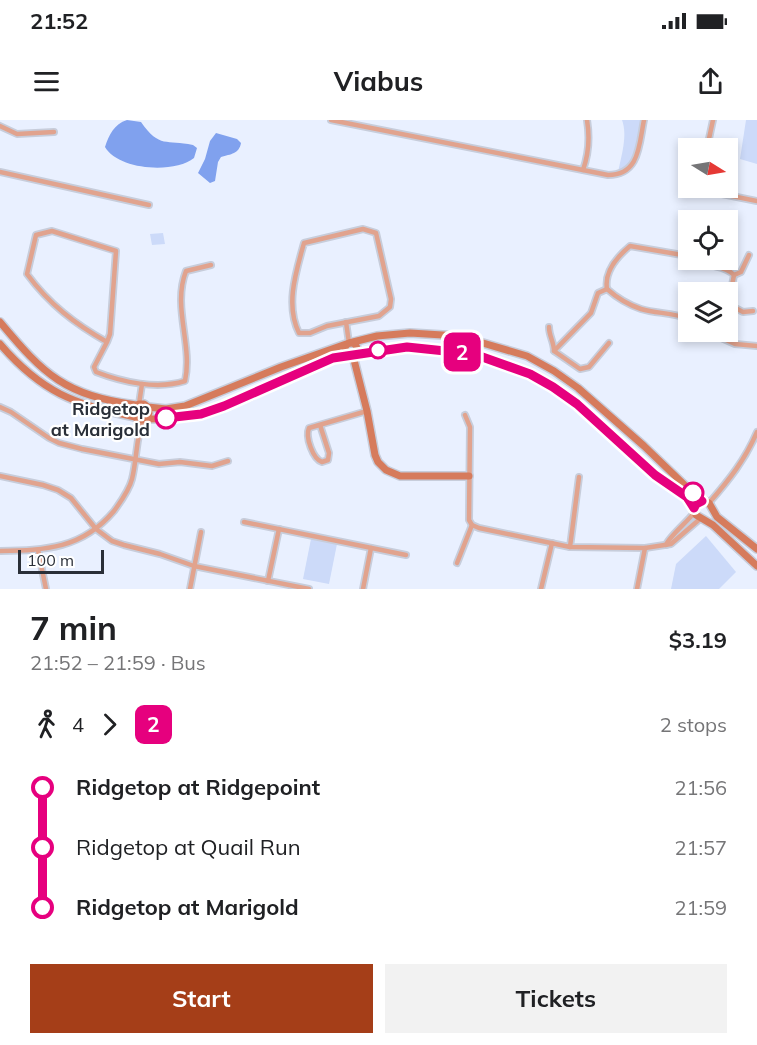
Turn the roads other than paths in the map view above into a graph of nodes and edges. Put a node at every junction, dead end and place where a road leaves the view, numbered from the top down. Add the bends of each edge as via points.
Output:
1 (331, 120) edge
2 (586, 120) edge
3 (644, 120) edge
4 (713, 120) edge
5 (0, 126) edge
6 (54, 132) dead end
7 (709, 138) edge
8 (583, 170) junction
9 (0, 172) edge
10 (738, 197) edge
11 (757, 201) edge
12 (149, 205) dead end
13 (678, 254) edge
14 (749, 255) dead end
15 (211, 265) dead end
16 (729, 270) edge
17 (734, 274) junction
18 (732, 282) edge
19 (607, 288) junction
20 (738, 310) edge
21 (753, 311) dead end
22 (678, 314) edge
23 (0, 322) edge
24 (346, 322) junction
25 (549, 327) dead end
26 (107, 342) junction
27 (731, 342) edge
28 (349, 343) junction
29 (609, 343) dead end
30 (0, 344) edge
31 (757, 346) edge
32 (554, 351) junction
33 (353, 356) junction
34 (142, 386) junction
35 (142, 405) junction
36 (0, 407) edge
37 (367, 411) junction
38 (465, 415) dead end
39 (140, 418) junction
40 (320, 425) junction
41 (757, 432) edge
42 (136, 460) junction
43 (228, 461) dead end
44 (0, 476) edge
45 (469, 476) junction
46 (579, 477) dead end
47 (708, 505) junction
48 (698, 514) junction
49 (244, 522) dead end
50 (472, 525) junction
51 (96, 529) junction
52 (279, 529) junction
53 (201, 532) dead end
54 (552, 543) junction
55 (570, 547) junction
56 (371, 548) junction
57 (645, 548) junction
58 (757, 549) edge
59 (38, 550) junction
60 (0, 551) edge
61 (406, 555) dead end
62 (456, 563) dead end
63 (194, 566) junction
64 (757, 566) edge
65 (268, 581) junction
66 (46, 589) edge
67 (190, 589) edge
68 (309, 589) edge
69 (363, 589) edge
70 (541, 589) edge
71 (638, 589) edge

1 - 8 street
2 - 8 street via 588,156
3 - 8 street via 637,152 626,171 608,175
4 - 7 street
5 - 6 street via 17,134
9 - 12 street
10 - 11 street
13 - 19 street via 630,246 615,260
14 - 17 street via 741,272
15 - 34 street via 186,271 183,279 185,381
16 - 17 street
17 - 18 street
19 - 22 street via 641,309
19 - 32 street via 598,293 591,313
20 - 21 street
23 - 35 main road via 55,380 98,399
24 - 24 street via 299,333 294,321 293,292 303,243 363,229 376,233 390,308 379,316
24 - 28 street
25 - 32 street
26 - 26 street via 76,324 27,274 36,236 52,231 116,251
26 - 34 street via 94,367 96,372
27 - 31 street
28 - 33 main road via 345,350
28 - 35 main road via 184,406 166,409
28 - 47 main road via 394,334 459,336 527,357 578,388
29 - 32 street via 589,367 580,369
30 - 39 main road via 23,370 51,391 95,408
33 - 37 main road
33 - 39 main road via 333,358 201,414
33 - 48 main road via 407,347 446,350 474,354 530,374 577,404 655,475 687,497
34 - 35 street
35 - 39 main road via 133,412
35 - 39 main road via 149,413
36 - 42 street via 59,443
37 - 40 street
37 - 45 main road via 375,456 392,474
38 - 45 street via 470,427
39 - 42 street
40 - 40 street via 309,428 307,436 316,458 322,462 328,460 329,453
41 - 47 street via 740,466
42 - 43 street via 212,466
42 - 51 street via 124,497
44 - 51 street via 58,490 71,498
45 - 50 street
46 - 55 street
47 - 48 main road via 709,516
47 - 48 main road via 696,504
47 - 58 main road
48 - 57 street via 666,545
48 - 64 main road
49 - 52 street
50 - 54 street
50 - 62 street
51 - 59 street via 72,542
51 - 63 street via 112,541
52 - 56 street
52 - 65 street
53 - 63 street
54 - 55 street
54 - 70 street
55 - 57 street
56 - 61 street
56 - 69 street
57 - 71 street
59 - 60 street
59 - 66 street
63 - 65 street
63 - 67 street
65 - 68 street

